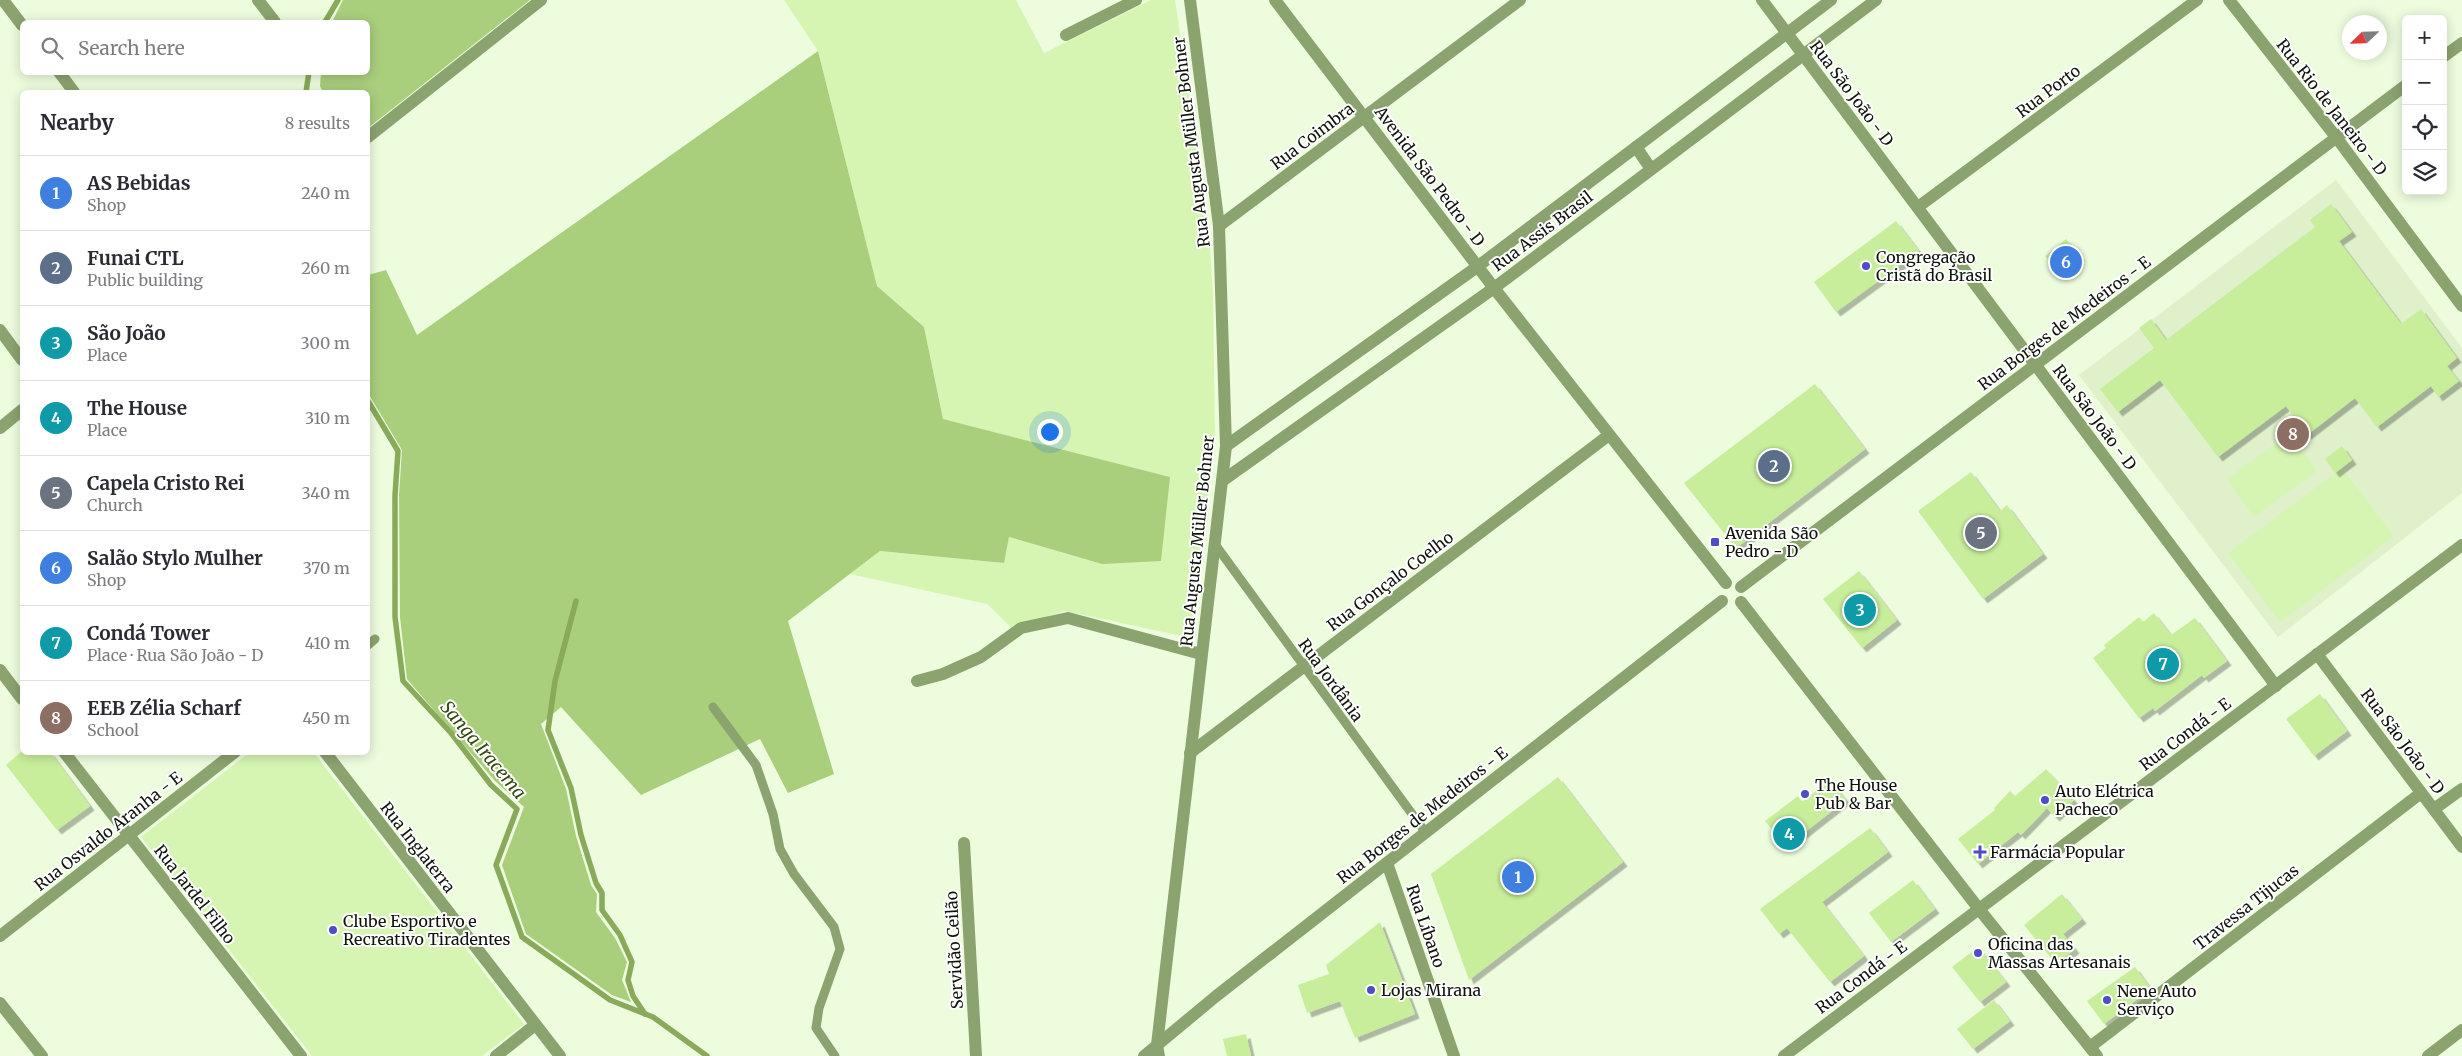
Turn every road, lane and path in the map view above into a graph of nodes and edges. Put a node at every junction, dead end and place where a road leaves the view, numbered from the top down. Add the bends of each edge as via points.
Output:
1 (3, 0) edge
2 (258, 0) edge
3 (541, 0) edge
4 (1136, 0) edge
5 (1190, 0) edge
6 (1274, 0) edge
7 (1520, 0) edge
8 (1762, 0) edge
9 (1831, 0) edge
10 (1876, 0) edge
11 (2197, 0) edge
12 (2229, 0) edge
13 (273, 20) edge
14 (20, 22) edge
15 (1787, 33) junction
16 (1066, 35) dead end
17 (2462, 43) edge
18 (1803, 54) junction
19 (2447, 54) edge
20 (61, 75) edge
21 (2402, 88) edge
22 (72, 90) edge
23 (1365, 117) junction
24 (370, 135) edge
25 (2336, 138) junction
26 (1636, 147) junction
27 (1651, 169) junction
28 (1918, 207) junction
29 (1219, 226) junction
30 (1477, 267) junction
31 (1494, 288) junction
32 (2460, 300) edge
33 (0, 330) edge
34 (20, 357) edge
35 (2036, 365) junction
36 (20, 412) edge
37 (0, 428) edge
38 (1609, 436) junction
39 (1226, 446) junction
40 (1222, 481) junction
41 (1214, 543) junction
42 (2462, 546) edge
43 (1726, 583) junction
44 (1741, 587) junction
45 (1722, 601) junction
46 (1741, 602) junction
47 (1201, 654) junction
48 (2317, 654) junction
49 (1303, 667) junction
50 (0, 670) edge
51 (917, 681) dead end
52 (2276, 686) junction
53 (20, 696) edge
54 (713, 707) dead end
55 (1190, 753) junction
56 (66, 755) edge
57 (231, 755) edge
58 (327, 755) edge
59 (2462, 789) edge
60 (2421, 793) junction
61 (2434, 809) junction
62 (1426, 833) junction
63 (129, 836) junction
64 (964, 843) dead end
65 (2462, 847) edge
66 (1387, 863) junction
67 (1979, 909) junction
68 (0, 936) edge
69 (0, 1003) edge
70 (535, 1025) junction
71 (2462, 1030) edge
72 (1158, 1050) edge
73 (2093, 1052) edge
74 (42, 1056) edge
75 (301, 1056) edge
76 (496, 1056) edge
77 (560, 1056) edge
78 (835, 1056) edge
79 (976, 1056) edge
80 (1144, 1056) edge
81 (1454, 1056) edge
82 (1784, 1056) edge
83 (2428, 1056) edge

1 - 14 street
2 - 13 street
3 - 24 street
4 - 16 street
5 - 29 street, Rua Augusta Müller Bohner
6 - 23 street, Avenida São Pedro - D
7 - 23 street, Rua Coimbra
8 - 15 street, Rua São João - D
9 - 15 street, Rua Assis Brasil
10 - 18 street, Rua Assis Brasil
11 - 28 street, Rua Porto
12 - 25 street, Rua Rio de Janeiro - D
15 - 18 street, Rua São João - D
15 - 26 street, Rua Assis Brasil
17 - 19 street
18 - 27 street, Rua Assis Brasil
18 - 28 street, Rua São João - D
20 - 22 street
21 - 25 street, Rua Borges de Medeiros - E
23 - 29 street, Rua Coimbra
23 - 30 street, Avenida São Pedro - D
25 - 32 street, Rua Rio de Janeiro - D
25 - 35 street, Rua Borges de Medeiros - E
26 - 27 street
26 - 30 street, Rua Assis Brasil
27 - 31 street, Rua Assis Brasil
28 - 35 street, Rua São João - D
29 - 39 street, Rua Augusta Müller Bohner
30 - 31 street, Avenida São Pedro - D
30 - 39 street, Rua Assis Brasil
31 - 38 street, Avenida São Pedro - D
31 - 40 street, Rua Assis Brasil
33 - 34 street
35 - 44 street, Rua Borges de Medeiros - E
35 - 52 street, Rua São João - D
36 - 37 street
38 - 43 street, Avenida São Pedro - D
38 - 49 street, Rua Gonçalo Coelho
39 - 40 street, Rua Augusta Müller Bohner
40 - 41 street, Rua Augusta Müller Bohner
41 - 47 street, Rua Augusta Müller Bohner
41 - 49 lane, Rua Jordânia
42 - 48 street, Rua Condá - E
43 - 44 street via 1734,582
43 - 45 street via 1721,590
44 - 46 street via 1744,596
45 - 46 street via 1732,606
45 - 62 street, Rua Borges de Medeiros - E
46 - 67 street
47 - 51 street via 1068,618 1021,628 981,657 944,674
47 - 55 street, Rua Augusta Müller Bohner
48 - 52 street, Rua Condá - E
48 - 60 street, Rua São João - D
49 - 55 street, Rua Gonçalo Coelho
49 - 62 lane, Rua Jordânia
50 - 53 street
52 - 67 street, Rua Condá - E
54 - 78 lane via 756,765 773,814 780,849 794,874 834,927 840,949 819,1008 816,1028
55 - 72 street, Rua Augusta Müller Bohner
56 - 63 street, Rua Jardel Filho
57 - 63 street, Rua Osvaldo Aranha - E
58 - 70 street, Rua Inglaterra
59 - 61 street
60 - 61 street, Rua São João - D
60 - 73 street, Travessa Tijucas
61 - 65 street, Rua São João - D
62 - 66 street, Rua Borges de Medeiros - E
63 - 68 street, Rua Osvaldo Aranha - E
63 - 75 street, Rua Jardel Filho
64 - 79 street, Servidão Ceilão
66 - 72 street, Rua Borges de Medeiros - E
66 - 81 street, Rua Líbano
67 - 73 street
67 - 82 street, Rua Condá - E
69 - 74 street
70 - 76 street
70 - 77 street, Rua Inglaterra
71 - 83 street
72 - 80 street, Rua Borges de Medeiros - E

